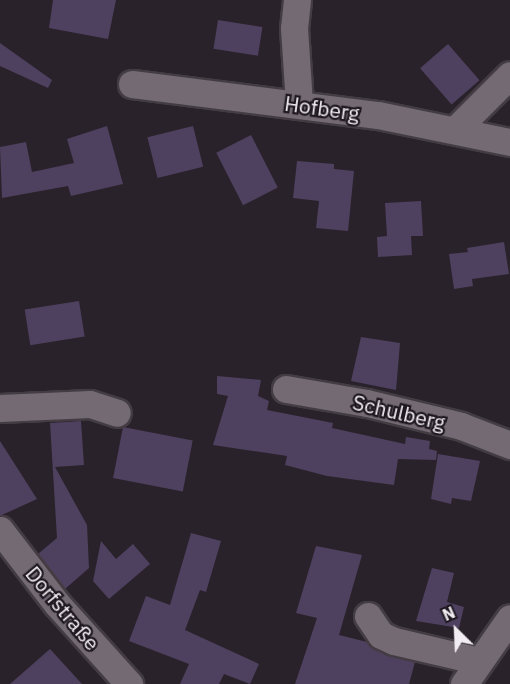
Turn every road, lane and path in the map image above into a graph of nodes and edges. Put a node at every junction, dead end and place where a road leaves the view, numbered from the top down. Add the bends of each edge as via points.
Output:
1 (297, 0) edge
2 (510, 75) edge
3 (132, 84) dead end
4 (299, 104) junction
5 (456, 129) junction
6 (510, 142) edge
7 (286, 388) dead end
8 (0, 408) edge
9 (117, 413) dead end
10 (510, 445) edge
11 (0, 530) edge
12 (368, 616) dead end
13 (510, 618) edge
14 (479, 661) junction
15 (129, 684) edge
16 (464, 684) edge

1 - 4 street via 294,28
2 - 5 street
3 - 4 street, Hofberg
4 - 5 street, Hofberg
5 - 6 street, Hofberg
7 - 10 street, Schulberg via 461,426
8 - 9 street via 90,404
11 - 15 street, Dorfstraße via 57,604
12 - 14 street via 381,635 394,641
13 - 14 street
14 - 16 street

